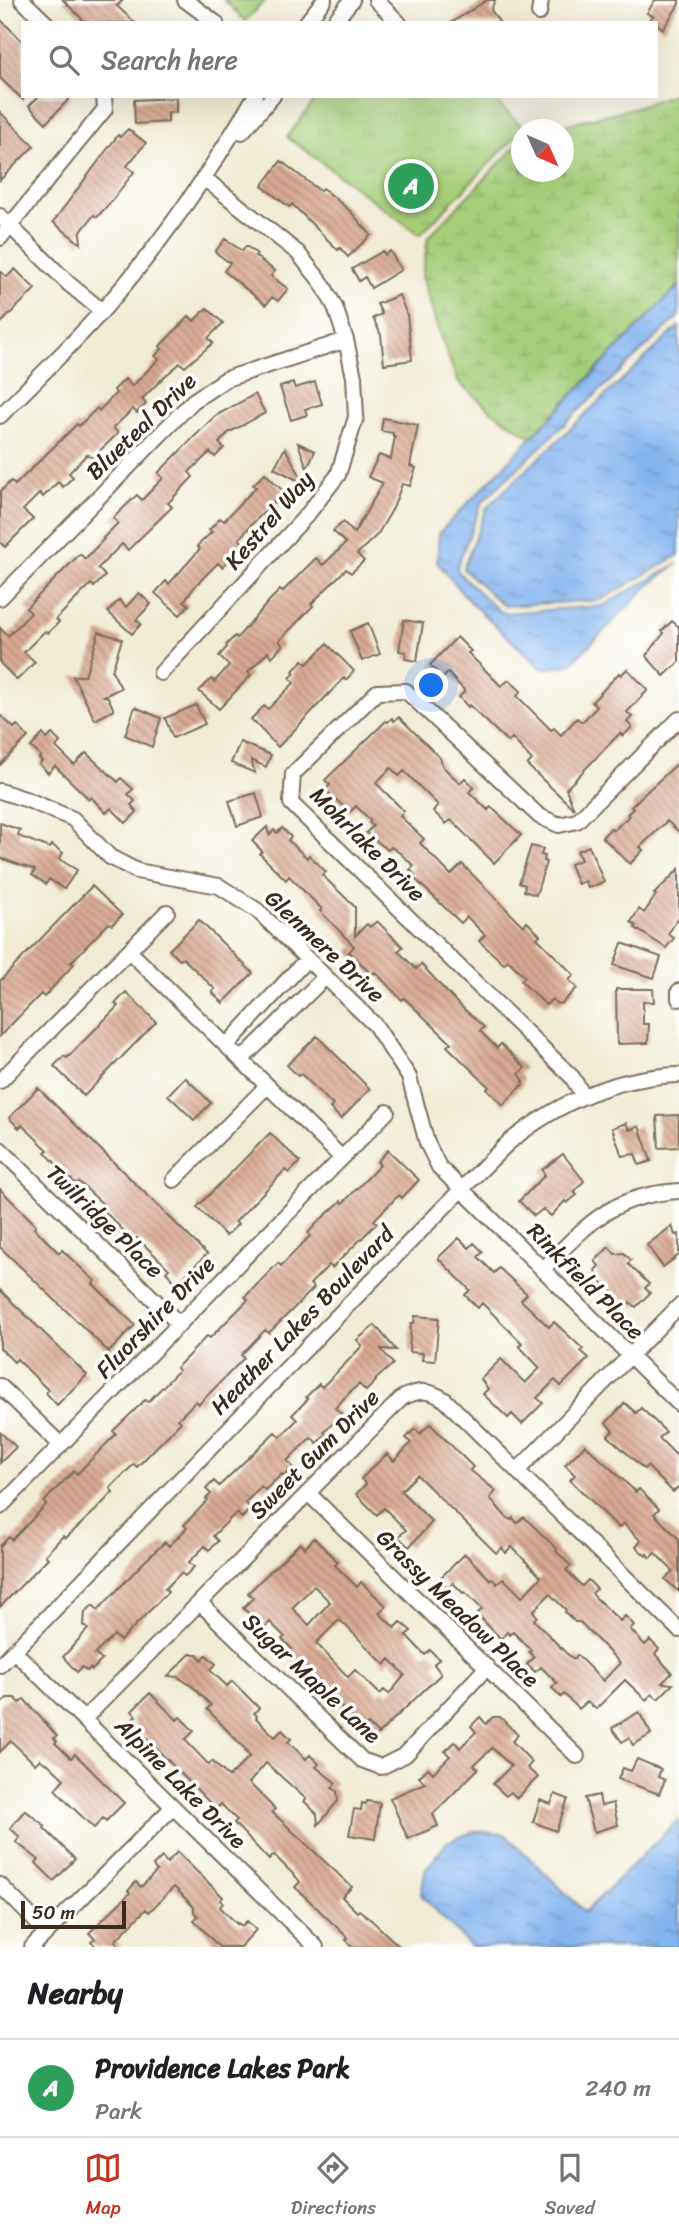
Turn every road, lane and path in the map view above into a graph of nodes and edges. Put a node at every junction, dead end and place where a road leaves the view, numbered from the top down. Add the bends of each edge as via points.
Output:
1 (22, 0) edge
2 (185, 0) edge
3 (324, 0) edge
4 (352, 0) edge
5 (376, 0) edge
6 (44, 21) edge
7 (213, 21) edge
8 (308, 21) edge
9 (335, 21) edge
10 (397, 21) edge
11 (104, 98) edge
12 (254, 98) edge
13 (271, 98) edge
14 (218, 159) junction
15 (204, 178) junction
16 (0, 216) edge
17 (11, 227) junction
18 (0, 238) edge
19 (102, 312) junction
20 (345, 340) junction
21 (0, 416) edge
22 (0, 598) edge
23 (161, 673) dead end
24 (679, 719) edge
25 (0, 791) edge
26 (167, 912) dead end
27 (129, 951) junction
28 (307, 959) junction
29 (325, 977) junction
30 (679, 991) edge
31 (271, 998) junction
32 (679, 999) edge
33 (288, 1013) junction
34 (226, 1046) junction
35 (241, 1060) junction
36 (679, 1075) edge
37 (0, 1081) edge
38 (267, 1086) junction
39 (583, 1095) junction
40 (387, 1112) dead end
41 (0, 1149) edge
42 (342, 1158) junction
43 (174, 1180) dead end
44 (460, 1191) junction
45 (679, 1191) edge
46 (542, 1270) junction
47 (679, 1306) edge
48 (179, 1324) junction
49 (629, 1356) junction
50 (0, 1386) edge
51 (679, 1404) edge
52 (61, 1445) junction
53 (518, 1470) junction
54 (308, 1493) junction
55 (0, 1507) edge
56 (200, 1604) junction
57 (679, 1630) edge
58 (14, 1651) junction
59 (0, 1665) edge
60 (487, 1667) junction
61 (84, 1719) junction
62 (577, 1756) dead end
63 (173, 1807) junction
64 (0, 1885) edge
65 (46, 1932) junction
66 (32, 1947) edge
67 (316, 1947) edge

1 - 6 street
2 - 7 street
3 - 8 street
4 - 9 street
5 - 10 street
11 - 17 street via 105,108
12 - 14 street
13 - 14 street
14 - 15 street
15 - 19 street
15 - 20 street, Kestrel Way via 298,253 335,307
16 - 17 street
17 - 18 street
17 - 19 street
19 - 21 street
20 - 22 street, Blueteal Drive via 226,379 193,401
20 - 23 street, Kestrel Way via 354,377 356,418 338,475 307,515
24 - 39 street, Mohrlake Drive via 577,821 559,825 539,816 406,691 377,692 293,774 291,803 572,1077
25 - 28 street, Glenmere Drive via 73,819 110,857 137,871 219,886 258,911
26 - 27 street
27 - 34 street
27 - 37 street
28 - 29 street, Glenmere Drive
28 - 31 street
29 - 33 street
29 - 44 street, Glenmere Drive via 375,1025 409,1077 433,1159
30 - 32 street
31 - 33 street
31 - 34 street
33 - 35 street
34 - 35 street
35 - 38 street
36 - 39 street, Heather Lakes Boulevard via 634,1079
38 - 42 street
38 - 43 street
39 - 44 street, Heather Lakes Boulevard via 522,1131
40 - 42 street, Fluorshire Drive
41 - 48 street, Twilridge Place
42 - 48 street, Fluorshire Drive
44 - 46 street, Rinkfield Place
44 - 58 street, Heather Lakes Boulevard
45 - 46 street via 644,1195 603,1213
46 - 49 street, Rinkfield Place
47 - 49 street
48 - 52 street, Fluorshire Drive
49 - 51 street, Rinkfield Place
49 - 53 street
50 - 52 street
52 - 55 street, Fluorshire Drive
53 - 54 street, Sweet Gum Drive via 445,1400 424,1390 402,1398
53 - 57 street, Sweet Gum Drive
54 - 56 street, Sweet Gum Drive
54 - 60 street, Grassy Meadow Place
56 - 60 street, Sugar Maple Lane via 362,1760 381,1767 405,1755
56 - 61 street, Sweet Gum Drive
58 - 59 street, Heather Lakes Boulevard
58 - 61 street, Alpine Lake Drive
60 - 62 street, Grassy Meadow Place
61 - 63 street, Alpine Lake Drive
63 - 65 street
63 - 67 street, Alpine Lake Drive
64 - 65 street
65 - 66 street

